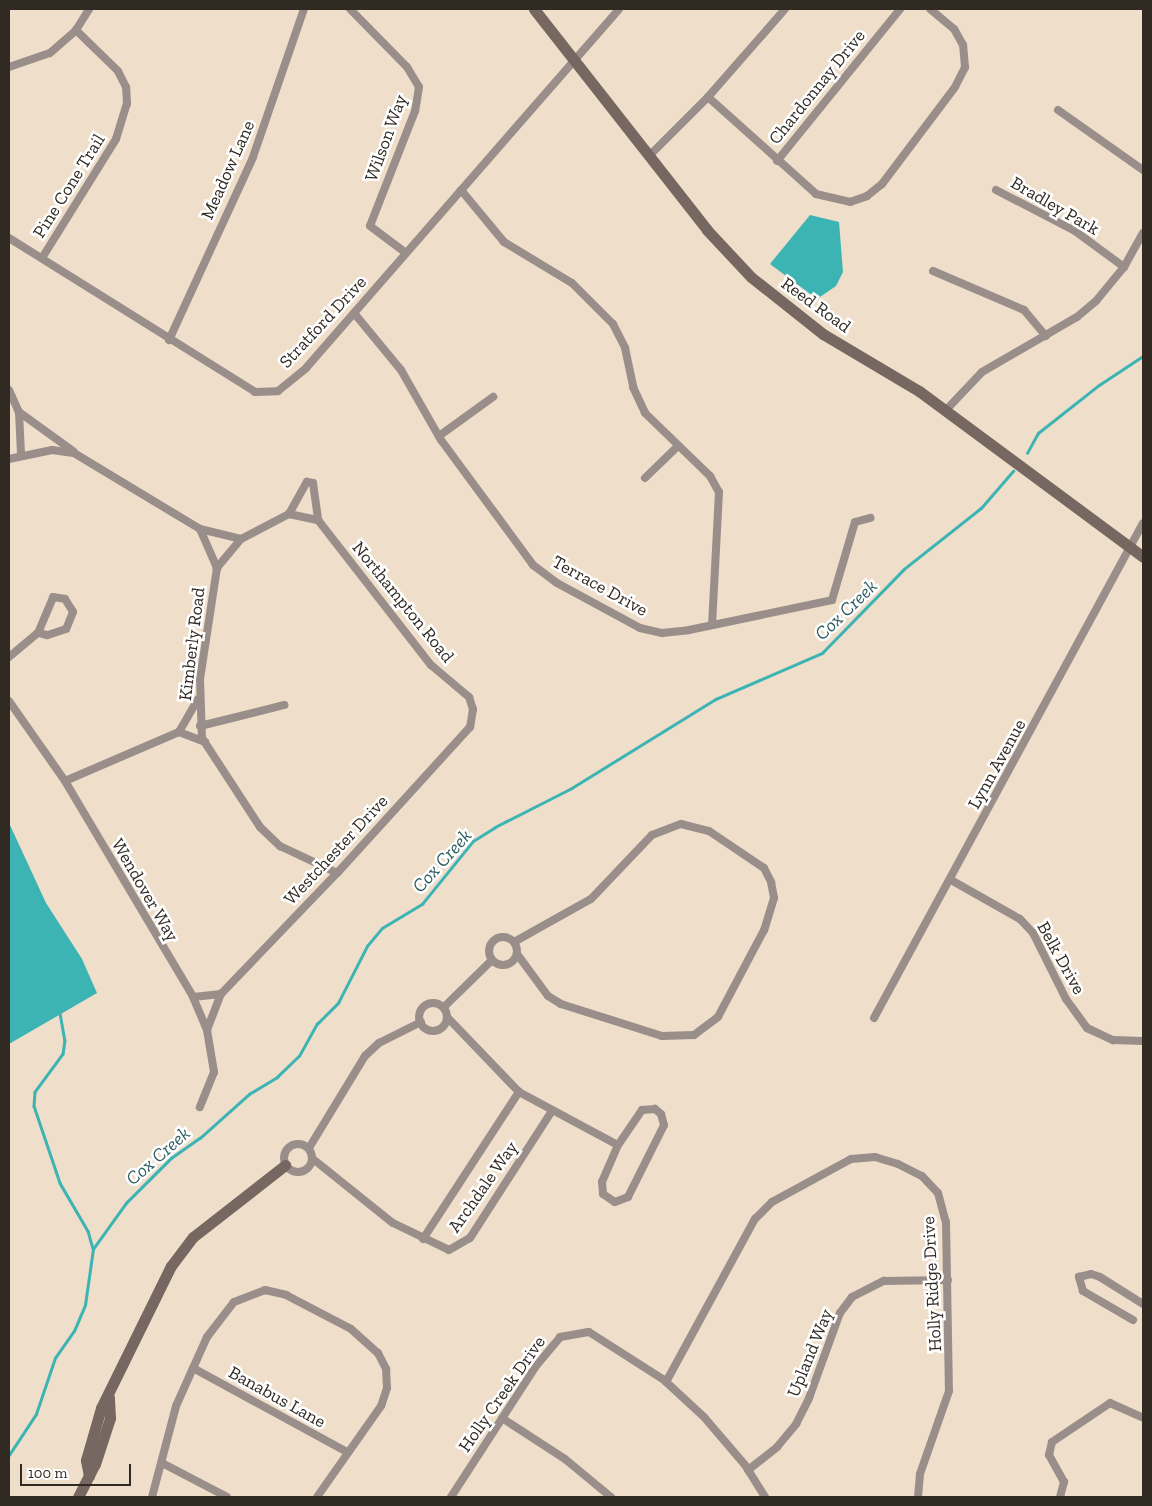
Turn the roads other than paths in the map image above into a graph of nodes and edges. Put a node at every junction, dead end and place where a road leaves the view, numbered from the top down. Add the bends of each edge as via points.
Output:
1 (89, 9) edge
2 (304, 9) edge
3 (350, 9) edge
4 (534, 9) edge
5 (619, 9) edge
6 (785, 9) edge
7 (900, 9) edge
8 (930, 9) edge
9 (76, 30) junction
10 (575, 58) junction
11 (9, 67) edge
12 (708, 97) junction
13 (1058, 110) dead end
14 (649, 156) junction
15 (777, 161) junction
16 (1143, 170) edge
17 (461, 190) junction
18 (996, 190) dead end
19 (1143, 233) edge
20 (9, 238) edge
21 (406, 253) junction
22 (42, 258) junction
23 (1124, 266) junction
24 (934, 271) dead end
25 (354, 313) junction
26 (1046, 336) junction
27 (168, 340) junction
28 (9, 390) edge
29 (493, 397) dead end
30 (14, 408) edge
31 (946, 410) junction
32 (439, 436) junction
33 (678, 446) junction
34 (74, 453) junction
35 (21, 454) junction
36 (9, 459) edge
37 (645, 478) dead end
38 (288, 514) junction
39 (870, 518) dead end
40 (318, 520) junction
41 (1143, 523) edge
42 (200, 529) junction
43 (241, 539) junction
44 (1131, 547) junction
45 (1143, 557) edge
46 (217, 568) junction
47 (712, 625) junction
48 (38, 633) junction
49 (9, 657) edge
50 (199, 696) junction
51 (469, 697) joint
52 (9, 701) edge
53 (284, 705) dead end
54 (200, 726) junction
55 (178, 732) junction
56 (205, 742) junction
57 (65, 781) junction
58 (337, 872) junction
59 (951, 880) junction
60 (514, 942) junction
61 (517, 954) junction
62 (492, 960) junction
63 (221, 994) junction
64 (192, 996) junction
65 (444, 1007) junction
66 (448, 1018) junction
67 (874, 1018) dead end
68 (421, 1022) junction
69 (207, 1030) junction
70 (1143, 1041) edge
71 (519, 1092) junction
72 (200, 1107) dead end
73 (552, 1111) junction
74 (618, 1145) junction
75 (309, 1148) junction
76 (313, 1159) junction
77 (285, 1165) junction
78 (423, 1239) junction
79 (948, 1280) junction
80 (1143, 1304) edge
81 (1133, 1320) dead end
82 (193, 1368) junction
83 (666, 1382) junction
84 (502, 1418) junction
85 (1143, 1418) edge
86 (347, 1452) junction
87 (162, 1463) junction
88 (748, 1470) junction
89 (78, 1497) edge
90 (152, 1497) edge
91 (227, 1497) edge
92 (317, 1497) edge
93 (451, 1497) edge
94 (611, 1497) edge
95 (765, 1497) edge
96 (918, 1497) edge
97 (1060, 1497) edge

1 - 9 street
2 - 27 street, Meadow Lane via 253,156
3 - 21 street, Wilson Way via 406,67 418,86 415,111 370,226
4 - 10 street, Reed Road
5 - 10 street, Stratford Drive
6 - 12 street
7 - 15 street, Chardonnay Drive
8 - 15 street via 954,29 963,45 965,67 955,87 882,184 867,196 850,202 832,200 816,194
9 - 11 street via 50,53
9 - 22 street, Pine Cone Trail via 118,71 126,87 127,104 116,140
10 - 14 street, Reed Road
10 - 17 street, Stratford Drive
12 - 14 street
12 - 15 street
13 - 16 street
14 - 31 street, Reed Road via 732,259 782,304 823,334
17 - 21 street, Stratford Drive
17 - 33 street via 504,242 572,283 613,324 625,348 638,401
18 - 23 street, Bradley Park via 1075,231
19 - 23 street
20 - 22 street, Stratford Drive
21 - 25 street, Stratford Drive
22 - 27 street, Stratford Drive
23 - 26 street via 1096,301
24 - 26 street via 1024,310
25 - 27 street, Stratford Drive via 306,368 278,391 266,393 255,392
25 - 32 street, Terrace Drive via 401,370
26 - 31 street via 982,372
28 - 30 street
29 - 32 street
30 - 34 street
30 - 35 street
31 - 44 street, Reed Road
32 - 47 street, Terrace Drive via 516,546 547,576 640,628 662,633
33 - 37 street
33 - 47 street via 710,476 719,492
34 - 35 street
34 - 42 street
35 - 36 street
38 - 40 street
38 - 40 street via 307,482 313,484
38 - 43 street
39 - 47 street, Terrace Drive via 856,522 832,600
40 - 51 street, Northampton Road via 431,665
41 - 44 street, Lynn Avenue
42 - 43 street
42 - 46 street, Kimberly Road
43 - 46 street, Kimberly Road
44 - 45 street, Reed Road
44 - 59 street, Lynn Avenue
46 - 50 street, Kimberly Road
48 - 48 street via 53,597 65,599 73,612 66,629 47,636
48 - 49 street
50 - 54 street, Kimberly Road
50 - 55 street
51 - 58 street, Westchester Drive via 473,709 470,727
52 - 57 street, Wendover Way
53 - 54 street
54 - 56 street, Kimberly Road
55 - 56 street
55 - 57 street
56 - 58 street, Kimberly Road via 260,827 280,846
57 - 64 street, Wendover Way
58 - 63 street, Westchester Drive
59 - 67 street, Lynn Avenue
59 - 70 street, Belk Drive via 1020,919 1033,933 1066,999 1087,1028 1113,1040
60 - 61 street
60 - 61 street via 591,899 652,835 681,824 709,832 764,868 771,882 774,898 764,930 718,1017 694,1035 662,1036 561,1004 548,996
60 - 62 street via 503,937 492,940 488,950
61 - 62 street via 507,964
62 - 65 street
63 - 64 street
63 - 69 street
64 - 69 street, Wendover Way
65 - 66 street
65 - 68 street via 434,1002 424,1006
66 - 68 street via 444,1028 433,1032
66 - 71 street
68 - 75 street via 380,1043 365,1056
69 - 72 street, Wendover Way via 214,1072
71 - 73 street
71 - 78 street, Archdale Way
73 - 74 street
73 - 78 street, Archdale Way via 470,1238 449,1250
74 - 74 street via 602,1182 603,1194 615,1202 628,1197 664,1125 661,1114 655,1109 642,1110
75 - 76 street
75 - 77 street via 298,1144 287,1148 282,1158
76 - 77 street via 308,1170 297,1174
76 - 78 street, Archdale Way via 363,1202
77 - 89 street via 193,1237 171,1266 108,1397 110,1418
79 - 83 street, Holly Ridge Drive via 946,1222 938,1193 922,1176 898,1164 875,1157 851,1159 772,1202 756,1219
79 - 88 street, Upland Way via 884,1281 852,1297 840,1313 810,1398 796,1424 777,1447
79 - 96 street, Holly Ridge Drive via 949,1391 920,1474
80 - 81 street via 1100,1278 1090,1274 1079,1277 1083,1291
82 - 86 street, Banabus Lane
82 - 86 street via 220,1318 234,1302 253,1292 276,1291 338,1322 378,1353 388,1377 381,1406
82 - 87 street via 176,1406
83 - 84 street, Holly Creek Drive via 589,1332 573,1332 560,1337 536,1366
83 - 88 street, Holly Creek Drive via 704,1417
84 - 93 street, Holly Creek Drive
84 - 94 street via 565,1459
85 - 97 street via 1110,1403 1052,1442 1049,1455 1064,1484
86 - 92 street
87 - 90 street
87 - 91 street
88 - 95 street, Holly Creek Drive

